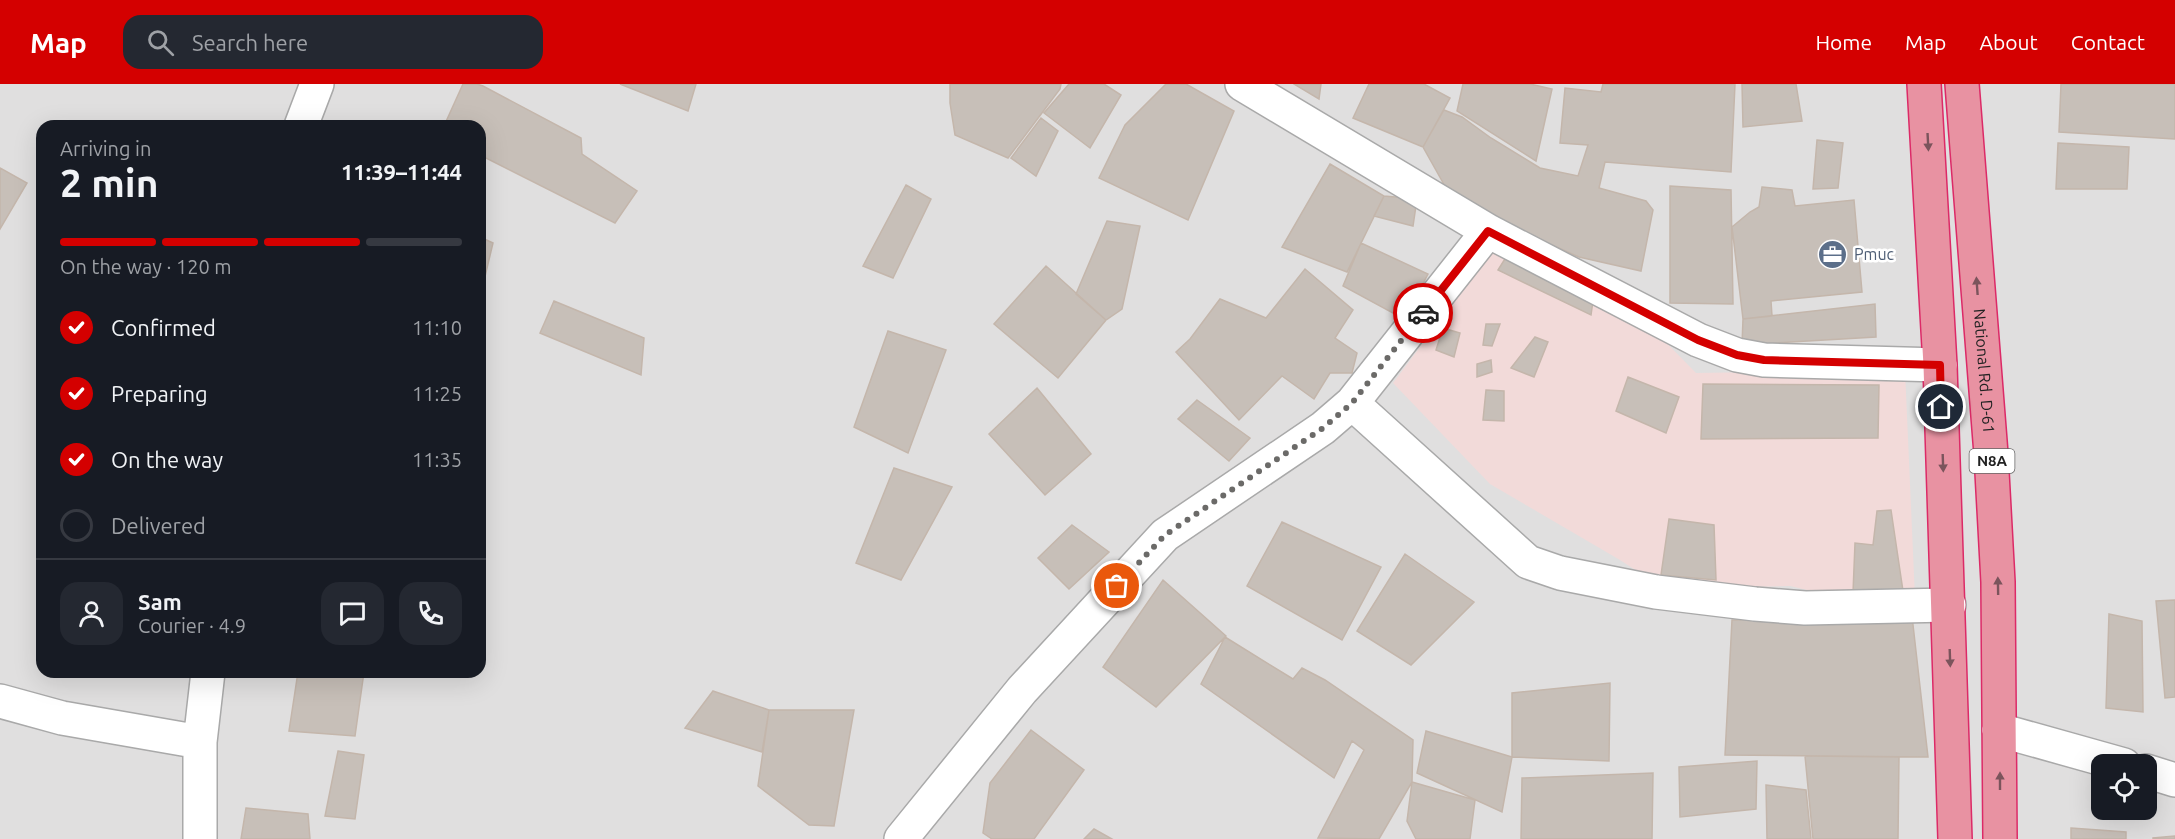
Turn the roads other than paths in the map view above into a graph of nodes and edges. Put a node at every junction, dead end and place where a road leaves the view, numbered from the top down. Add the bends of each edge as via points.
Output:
1 (317, 84) edge
2 (1242, 84) edge
3 (1924, 84) edge
4 (1962, 84) edge
5 (303, 120) edge
6 (1488, 231) junction
7 (1940, 365) junction
8 (1352, 403) junction
9 (1949, 605) junction
10 (207, 678) edge
11 (0, 701) edge
12 (2000, 730) junction
13 (200, 742) junction
14 (2091, 756) edge
15 (2157, 774) edge
16 (2175, 780) edge
17 (200, 839) edge
18 (900, 839) edge
19 (1955, 839) edge
20 (2000, 839) edge

1 - 5 street
2 - 6 street
3 -> 7 highway
12 -> 4 highway, National Rd. D-61 / N8A via 1992,465
6 - 7 street via 1698,340 1737,355 1764,360
6 - 8 street
7 -> 9 highway
8 - 9 street via 1528,562 1560,573 1656,592 1755,604 1805,608
8 - 18 street via 1323,428 1165,535 1022,690
9 -> 19 highway
10 - 13 street
11 - 13 street via 62,718
12 - 14 street
20 -> 12 highway, National Rd. D-61 / N8A
13 - 17 street
15 - 16 street

